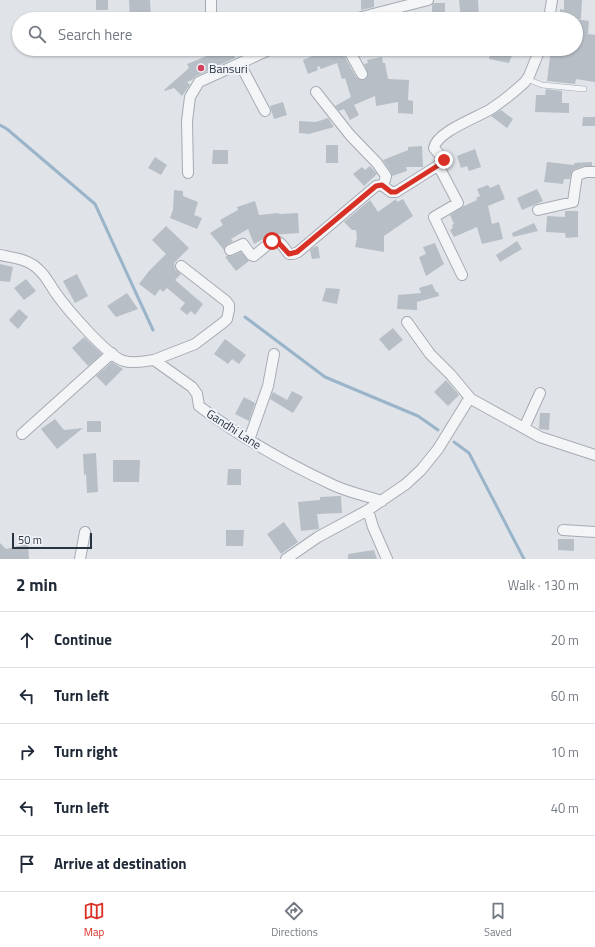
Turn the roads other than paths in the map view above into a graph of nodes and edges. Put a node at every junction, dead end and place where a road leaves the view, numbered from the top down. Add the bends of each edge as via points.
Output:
1 (211, 0) edge
2 (428, 0) edge
3 (552, 0) edge
4 (211, 12) edge
5 (381, 12) edge
6 (550, 12) edge
7 (257, 56) edge
8 (352, 56) edge
9 (537, 56) edge
10 (240, 64) junction
11 (362, 74) dead end
12 (527, 79) junction
13 (584, 89) dead end
14 (316, 92) dead end
15 (265, 111) dead end
16 (438, 165) junction
17 (595, 172) edge
18 (188, 173) dead end
19 (383, 186) junction
20 (538, 210) dead end
21 (230, 250) dead end
22 (0, 255) edge
23 (181, 266) dead end
24 (462, 275) dead end
25 (407, 322) dead end
26 (112, 353) junction
27 (274, 354) dead end
28 (154, 360) junction
29 (540, 393) dead end
30 (471, 399) junction
31 (524, 428) junction
32 (22, 434) dead end
33 (249, 440) junction
34 (595, 456) edge
35 (382, 501) junction
36 (368, 510) junction
37 (563, 530) dead end
38 (85, 532) dead end
39 (595, 532) edge
40 (80, 559) edge
41 (286, 559) edge
42 (387, 559) edge

1 - 4 street
2 - 5 street
3 - 6 street
7 - 10 street
8 - 11 street
9 - 12 street
10 - 15 street
10 - 18 street via 199,82 190,97 187,121
12 - 13 lane via 542,85
12 - 16 street via 491,109 452,128 436,143 434,149 444,160
14 - 19 street via 350,136 377,163 386,176
16 - 19 street via 396,192 391,192
16 - 24 street via 458,203 434,218
17 - 20 street via 577,175 572,202
19 - 21 street via 376,186 294,254 289,254 277,241 272,241 254,256 243,244
22 - 26 street via 22,259 39,269 78,320
23 - 28 street via 226,301 228,316 195,344
25 - 30 street via 430,354
26 - 28 street via 124,361
26 - 32 street
27 - 33 street via 268,386
28 - 33 street, Gandhi Lane via 192,387 197,394 198,406
29 - 31 street
30 - 31 street
30 - 35 street via 438,449 420,470
31 - 34 street via 540,437
33 - 35 street, Gandhi Lane via 334,485
35 - 36 street
36 - 41 street via 318,537
36 - 42 street
37 - 39 street
38 - 40 street

